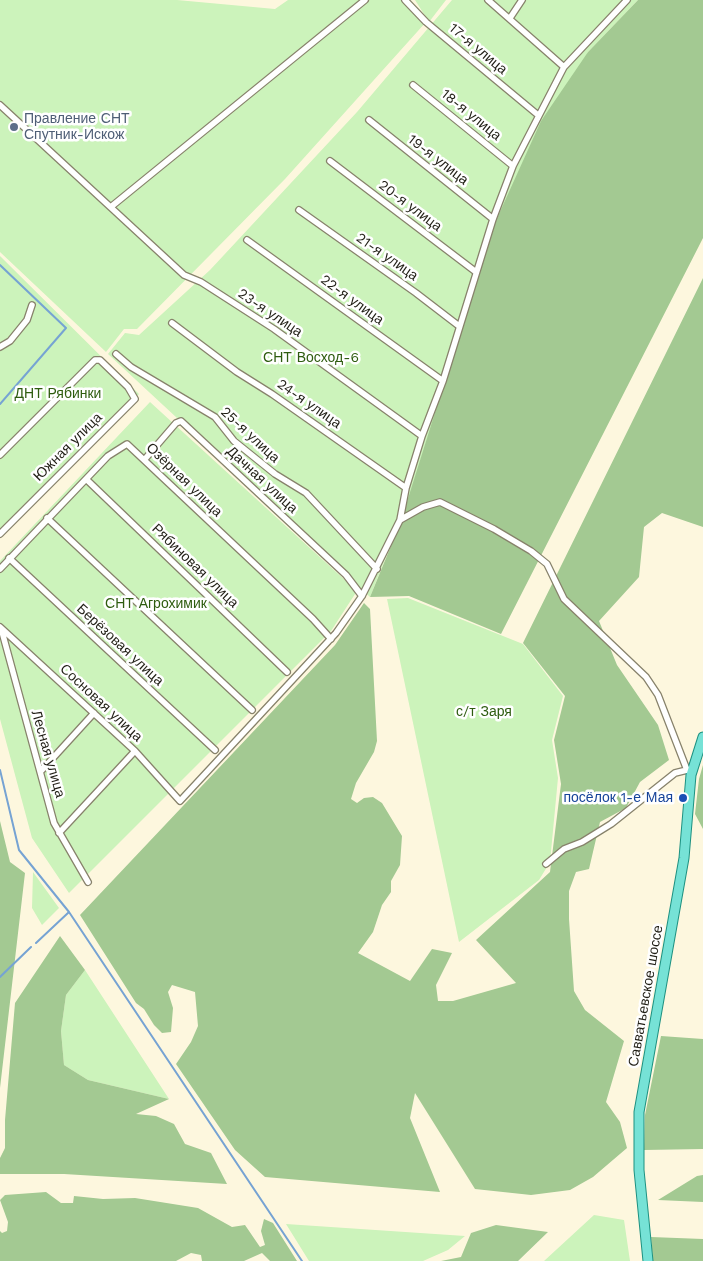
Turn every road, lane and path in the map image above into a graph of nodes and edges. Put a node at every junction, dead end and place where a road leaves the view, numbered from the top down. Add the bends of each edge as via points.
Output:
1 (365, 0) edge
2 (405, 0) edge
3 (488, 0) edge
4 (522, 0) edge
5 (627, 0) edge
6 (510, 18) junction
7 (564, 66) junction
8 (412, 85) dead end
9 (0, 105) edge
10 (538, 115) junction
11 (369, 120) dead end
12 (330, 161) dead end
13 (513, 166) junction
14 (112, 206) junction
15 (299, 210) dead end
16 (493, 219) junction
17 (247, 240) dead end
18 (476, 272) junction
19 (32, 305) dead end
20 (172, 323) dead end
21 (459, 326) junction
22 (0, 347) edge
23 (116, 354) dead end
24 (443, 381) junction
25 (422, 436) junction
26 (0, 455) edge
27 (145, 459) junction
28 (86, 479) junction
29 (406, 488) junction
30 (47, 518) junction
31 (400, 520) junction
32 (0, 534) edge
33 (8, 558) junction
34 (0, 568) edge
35 (377, 568) junction
36 (362, 596) junction
37 (0, 627) edge
38 (331, 639) junction
39 (287, 672) dead end
40 (252, 710) dead end
41 (94, 713) junction
42 (703, 737) edge
43 (215, 750) dead end
44 (134, 751) junction
45 (40, 768) junction
46 (689, 771) junction
47 (59, 833) junction
48 (546, 864) dead end
49 (88, 882) dead end
50 (648, 1261) edge

1 - 14 street
2 - 10 street, 17-я улица via 426,22
3 - 6 street
4 - 6 street
5 - 7 street
6 - 7 street
7 - 10 street
8 - 13 street, 18-я улица
9 - 14 street, 23-я улица
10 - 13 street
11 - 16 street, 19-я улица
12 - 18 street, 20-я улица
13 - 16 street
14 - 25 street, 23-я улица via 184,275 201,282 274,329
15 - 21 street, 21-я улица
16 - 18 street
17 - 24 street, 22-я улица
18 - 21 street
19 - 22 street via 27,320 10,341
20 - 29 street, 24-я улица via 237,372
21 - 24 street
23 - 35 street, 25-я улица via 131,367 215,417 241,447 306,493
24 - 25 street
25 - 29 street
26 - 32 street, Южная улица via 95,360 100,360 128,387 135,399
27 - 28 street, Озёрная улица via 127,444 120,446
27 - 36 street, Дачная улица via 181,421 346,575
27 - 38 street, Озёрная улица
28 - 30 street, Озёрная улица
28 - 39 street, Рябиновая улица
29 - 31 street
30 - 33 street, Озёрная улица
30 - 40 street
31 - 35 street
31 - 46 street via 440,502 494,529 547,564 564,599 646,678 658,695
33 - 34 street, Озёрная улица
33 - 43 street, Берёзовая улица
35 - 36 street
36 - 38 street
37 - 41 street, Сосновая улица
37 - 45 street, Лесная улица
38 - 44 street, Сосновая улица via 180,801
41 - 44 street, Сосновая улица
41 - 45 street via 42,770
42 - 46 main road, Савватьевское шоссе
44 - 47 street
45 - 47 street, Лесная улица
46 - 48 street via 675,773 611,824 564,849
46 - 50 main road, Савватьевское шоссе via 684,858 638,1119 639,1170
47 - 49 street, Лесная улица

